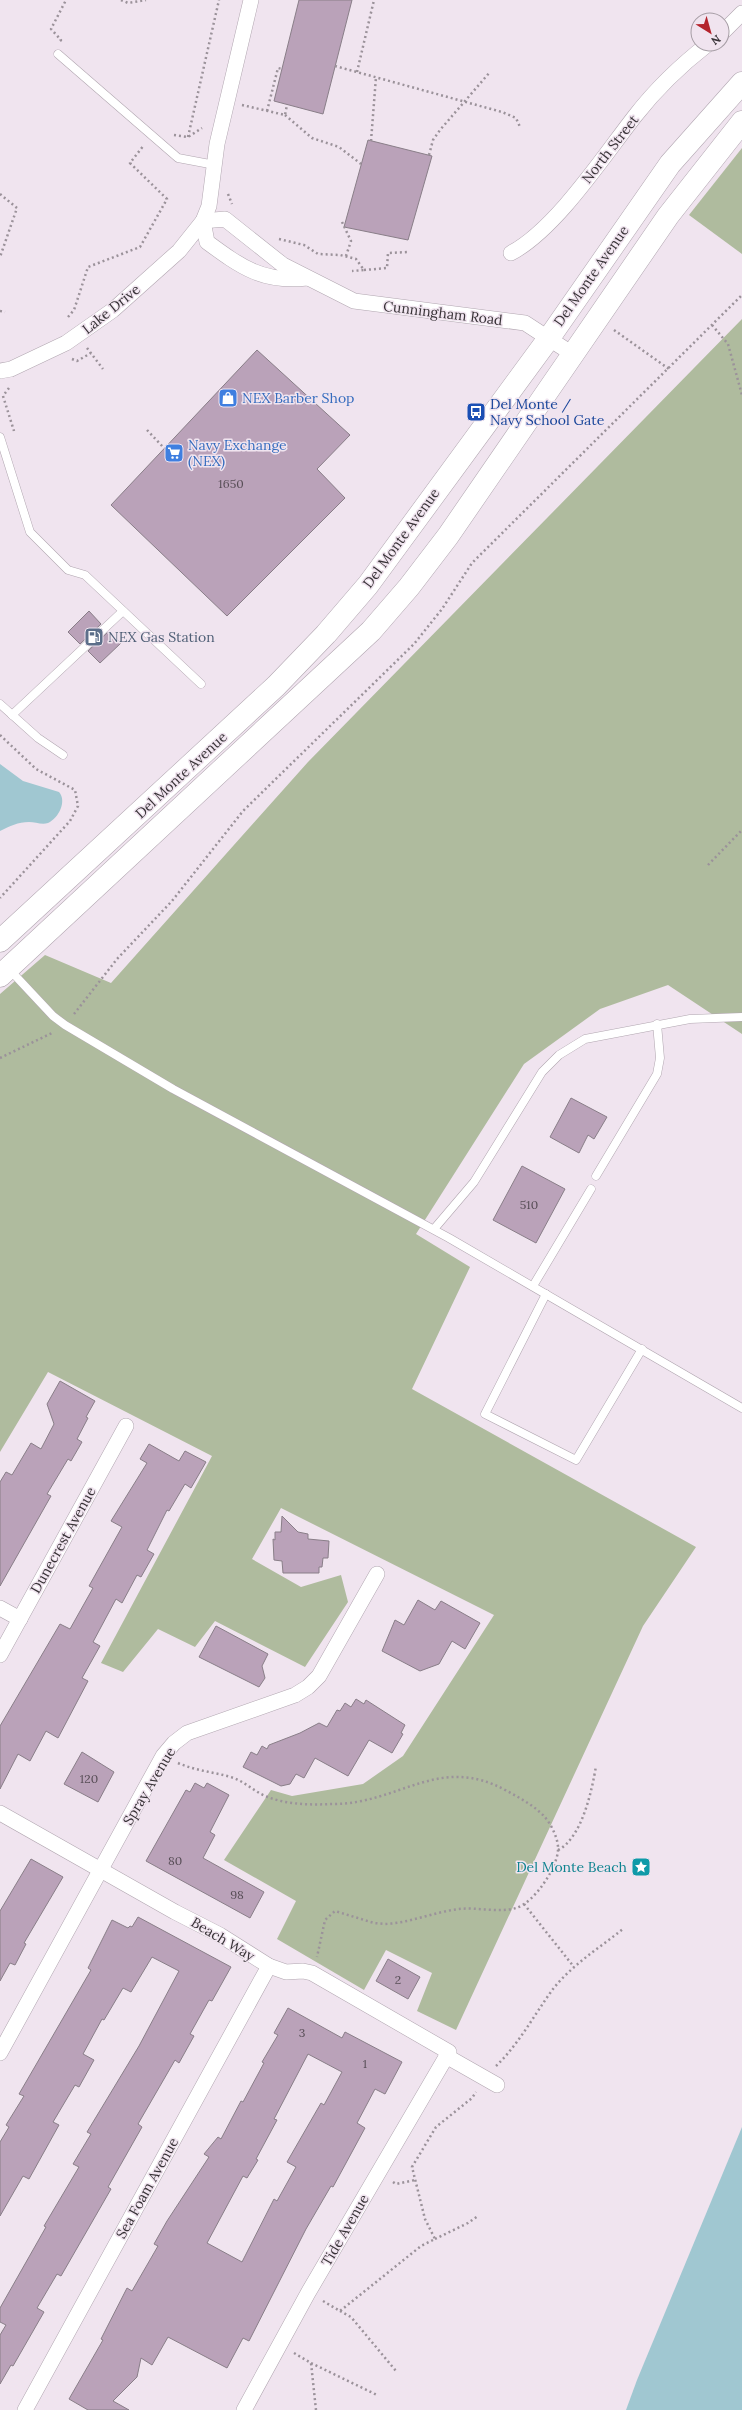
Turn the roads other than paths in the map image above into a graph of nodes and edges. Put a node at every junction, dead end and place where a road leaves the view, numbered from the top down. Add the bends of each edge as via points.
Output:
1 (251, 0) edge
2 (742, 13) edge
3 (730, 25) edge
4 (698, 52) edge
5 (58, 54) dead end
6 (742, 83) edge
7 (742, 122) edge
8 (215, 165) junction
9 (203, 221) junction
10 (511, 253) dead end
11 (307, 278) junction
12 (549, 338) junction
13 (574, 355) junction
14 (0, 370) edge
15 (0, 437) edge
16 (123, 611) junction
17 (201, 684) dead end
18 (0, 704) edge
19 (12, 715) junction
20 (63, 755) dead end
21 (0, 941) edge
22 (4, 972) edge
23 (742, 1016) edge
24 (657, 1024) junction
25 (596, 1176) dead end
26 (591, 1189) dead end
27 (434, 1229) junction
28 (534, 1286) junction
29 (546, 1294) junction
30 (642, 1349) junction
31 (742, 1408) edge
32 (126, 1426) dead end
33 (377, 1574) dead end
34 (0, 1608) edge
35 (20, 1619) junction
36 (0, 1655) edge
37 (0, 1813) edge
38 (100, 1870) junction
39 (269, 1966) junction
40 (0, 2053) edge
41 (447, 2054) junction
42 (491, 2081) road end
43 (26, 2410) edge
44 (244, 2410) edge

1 - 8 street via 217,144
2 - 3 street
4 - 10 street, North Street via 646,104 593,173 550,221 521,248
5 - 8 lane via 178,158
6 - 12 main road, Del Monte Avenue via 670,164
7 - 13 main road, Del Monte Avenue via 668,216
8 - 9 street via 209,206
9 - 11 street, Cunningham Road via 225,219 283,265
9 - 11 street via 207,242 256,274 290,280
9 - 14 street, Lake Drive via 179,251 102,318 66,343 11,369
11 - 12 street, Cunningham Road via 354,301 525,323
12 - 13 street, Cunningham Road
12 - 21 main road, Del Monte Avenue via 368,585 326,634 276,686
13 - 22 main road, Del Monte Avenue via 448,536 409,587 370,631
15 - 16 lane via 30,532 68,570 85,575
16 - 17 lane
16 - 19 lane
18 - 19 lane
19 - 20 lane via 38,738
22 - 27 lane via 65,1026 173,1090
23 - 24 lane
24 - 25 lane via 660,1058 657,1074
24 - 27 lane via 585,1038 559,1055 542,1072 474,1182
26 - 28 lane
27 - 28 lane
28 - 29 lane
29 - 30 lane
29 - 30 lane via 484,1414 576,1460
30 - 31 lane
32 - 35 street, Dunecrest Avenue
33 - 38 street, Spray Avenue via 319,1676 308,1687 295,1695 187,1733 174,1744 163,1756
34 - 35 street
35 - 36 street, Dunecrest Avenue
37 - 38 street, Beach Way
38 - 39 street, Beach Way via 220,1935
38 - 40 street, Spray Avenue
39 - 41 street, Beach Way via 286,1972 312,1973
39 - 43 street, Sea Foam Avenue
41 - 42 street, Beach Way
41 - 44 street, Tide Avenue via 308,2293

